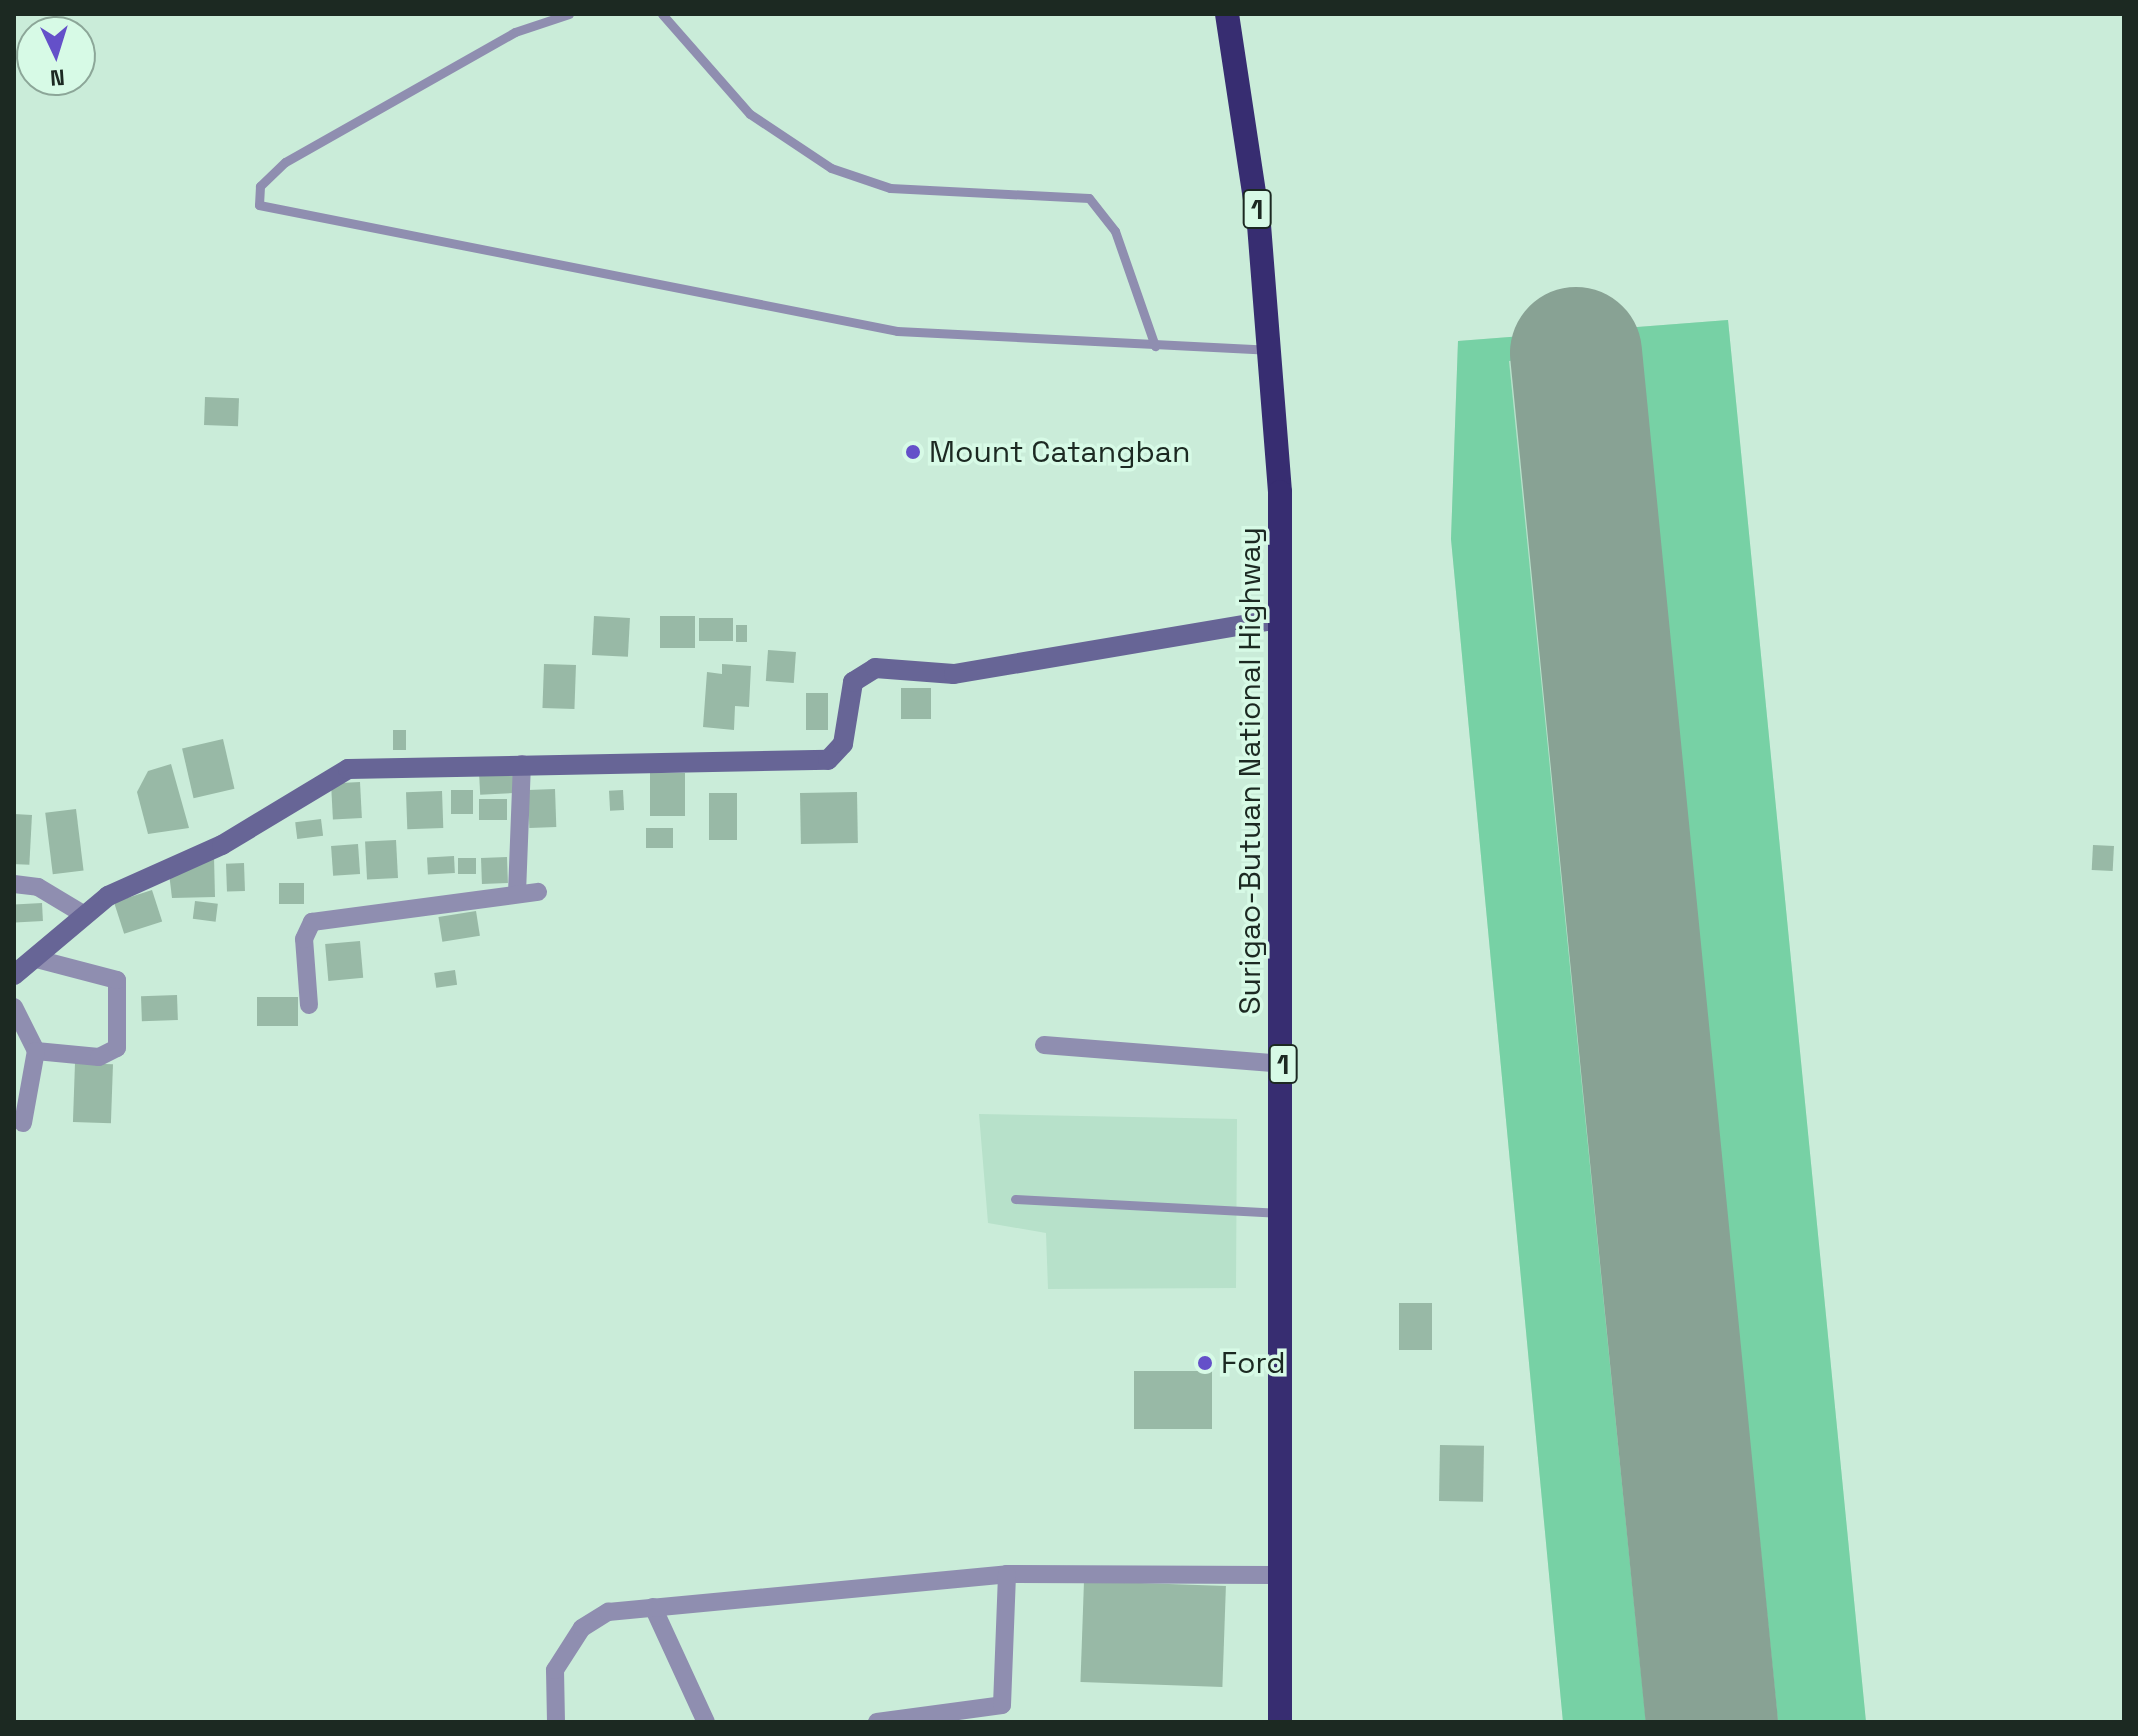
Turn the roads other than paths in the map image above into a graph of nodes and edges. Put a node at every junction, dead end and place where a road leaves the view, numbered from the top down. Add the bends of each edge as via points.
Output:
1 (569, 14) edge
2 (662, 14) edge
3 (1227, 14) edge
4 (1155, 346) junction
5 (1271, 350) junction
6 (1280, 619) junction
7 (522, 764) junction
8 (14, 884) edge
9 (538, 892) dead end
10 (517, 893) junction
11 (83, 914) junction
12 (37, 959) junction
13 (14, 975) edge
14 (309, 1005) dead end
15 (14, 1007) edge
16 (1044, 1045) dead end
17 (36, 1051) junction
18 (1283, 1064) junction
19 (23, 1123) dead end
20 (1015, 1199) dead end
21 (1283, 1213) junction
22 (1007, 1574) junction
23 (1282, 1575) junction
24 (653, 1607) junction
25 (556, 1722) edge
26 (706, 1722) edge
27 (877, 1722) edge
28 (1280, 1722) edge

1 - 4 lane via 515,32 285,162 260,186 259,205 897,331
2 - 4 lane via 750,114 831,168 890,188 1089,198 1115,231
3 - 5 highway, Surigao-Butuan National Highway / 1
4 - 5 lane
5 - 6 highway, Surigao-Butuan National Highway / 1
6 - 7 street via 954,674 875,668 853,682 843,744 828,760
6 - 18 highway, Surigao-Butuan National Highway / 1
7 - 10 street
7 - 11 street via 348,769 222,845
8 - 11 street via 38,887
9 - 10 street
10 - 14 street via 312,922 304,939
11 - 12 street
12 - 13 street
12 - 17 street via 111,976 122,995 114,1054
15 - 17 street
16 - 18 street
17 - 19 street
18 - 21 highway, Surigao-Butuan National Highway / 1
20 - 21 lane
21 - 23 highway, Surigao-Butuan National Highway / 1
22 - 23 street
22 - 24 street
22 - 27 street via 1002,1705
23 - 28 highway, Surigao-Butuan National Highway / 1
24 - 25 street via 608,1612 582,1628 555,1670
24 - 26 street

